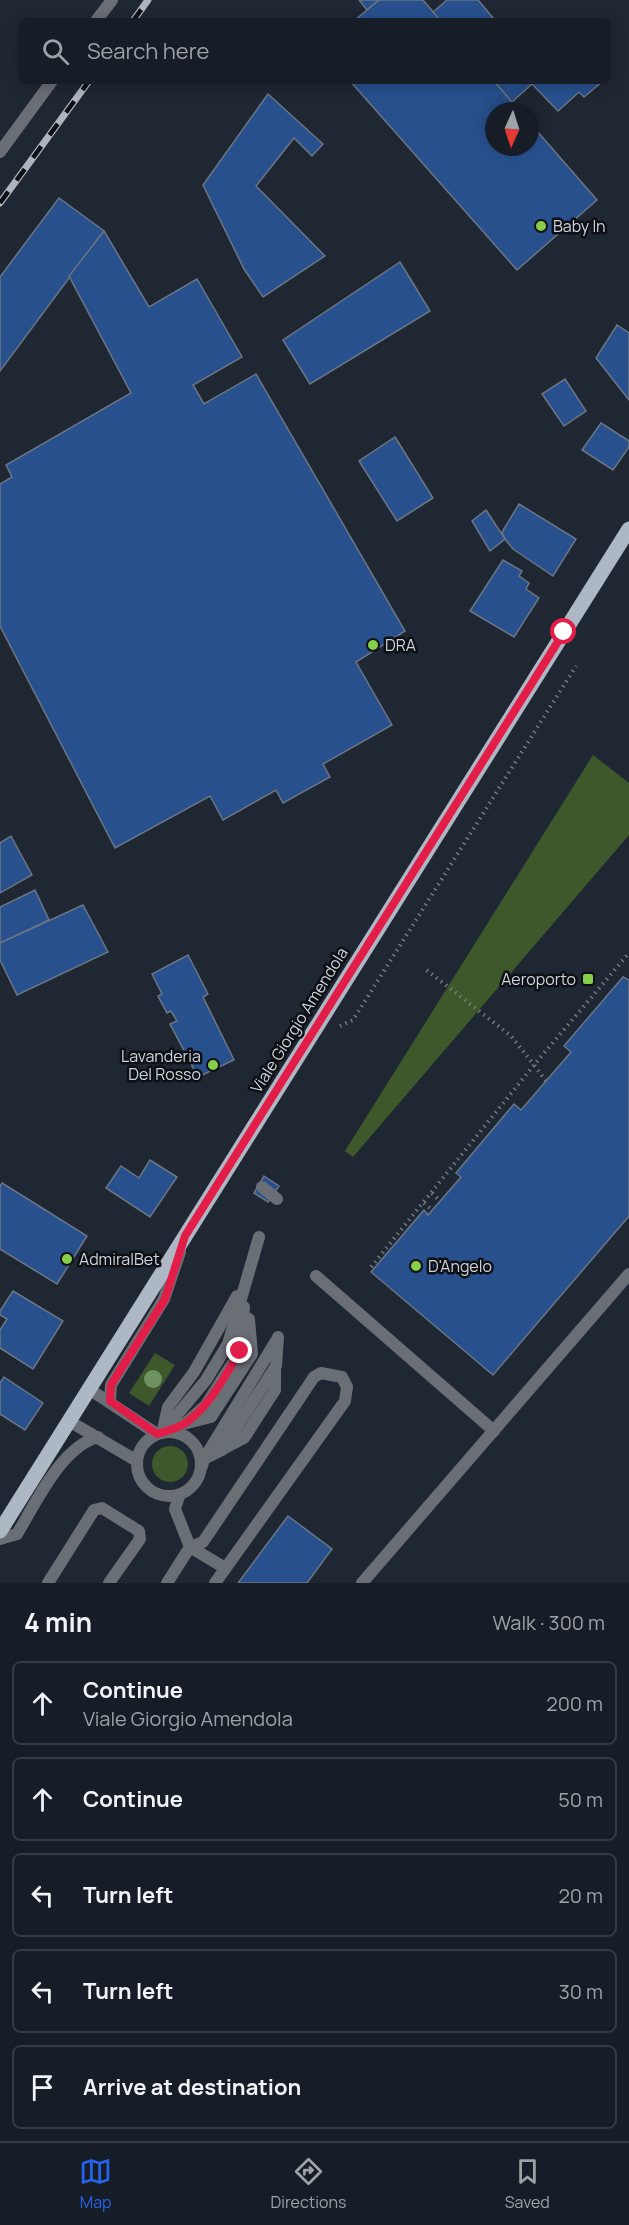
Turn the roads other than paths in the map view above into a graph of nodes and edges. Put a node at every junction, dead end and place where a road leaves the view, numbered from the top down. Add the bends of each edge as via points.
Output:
1 (112, 0) edge
2 (98, 18) edge
3 (50, 84) edge
4 (0, 152) edge
5 (629, 529) edge
6 (262, 1187) dead end
7 (277, 1198) dead end
8 (185, 1236) junction
9 (259, 1237) dead end
10 (629, 1274) edge
11 (316, 1276) dead end
12 (246, 1279) junction
13 (89, 1389) junction
14 (110, 1401) junction
15 (69, 1420) junction
16 (494, 1431) junction
17 (159, 1433) junction
18 (98, 1437) junction
19 (137, 1461) junction
20 (203, 1463) junction
21 (179, 1496) junction
22 (0, 1531) edge
23 (0, 1539) edge
24 (190, 1547) junction
25 (225, 1568) junction
26 (48, 1583) edge
27 (109, 1583) edge
28 (167, 1583) edge
29 (215, 1583) edge
30 (362, 1583) edge

1 - 2 lane
3 - 4 lane
5 - 8 main road, Viale Giorgio Amendola
6 - 7 lane
8 - 13 main road, Viale Giorgio Amendola
8 - 14 lane via 165,1299 111,1385
9 - 12 lane
10 - 16 lane
11 - 16 lane
12 - 17 lane via 194,1372 168,1407
12 - 17 lane via 240,1351 206,1405 186,1423
13 - 14 lane
13 - 15 main road, Viale Giorgio Amendola
14 - 17 lane
15 - 18 lane
15 - 22 main road, Viale Giorgio Amendola
16 - 30 lane
17 - 19 lane via 144,1444
17 - 20 lane via 172,1432 191,1440
18 - 19 lane
18 - 23 lane via 86,1440 61,1462 17,1534
19 - 21 lane via 145,1486 161,1496
20 - 20 lane via 278,1337 276,1366 222,1450
20 - 21 lane via 194,1485
21 - 24 lane via 175,1509
24 - 25 lane
24 - 25 lane via 203,1542 314,1377 321,1373 342,1377 347,1387 345,1401
24 - 28 lane
25 - 29 lane
26 - 27 lane via 94,1510 102,1508 140,1531 140,1539

